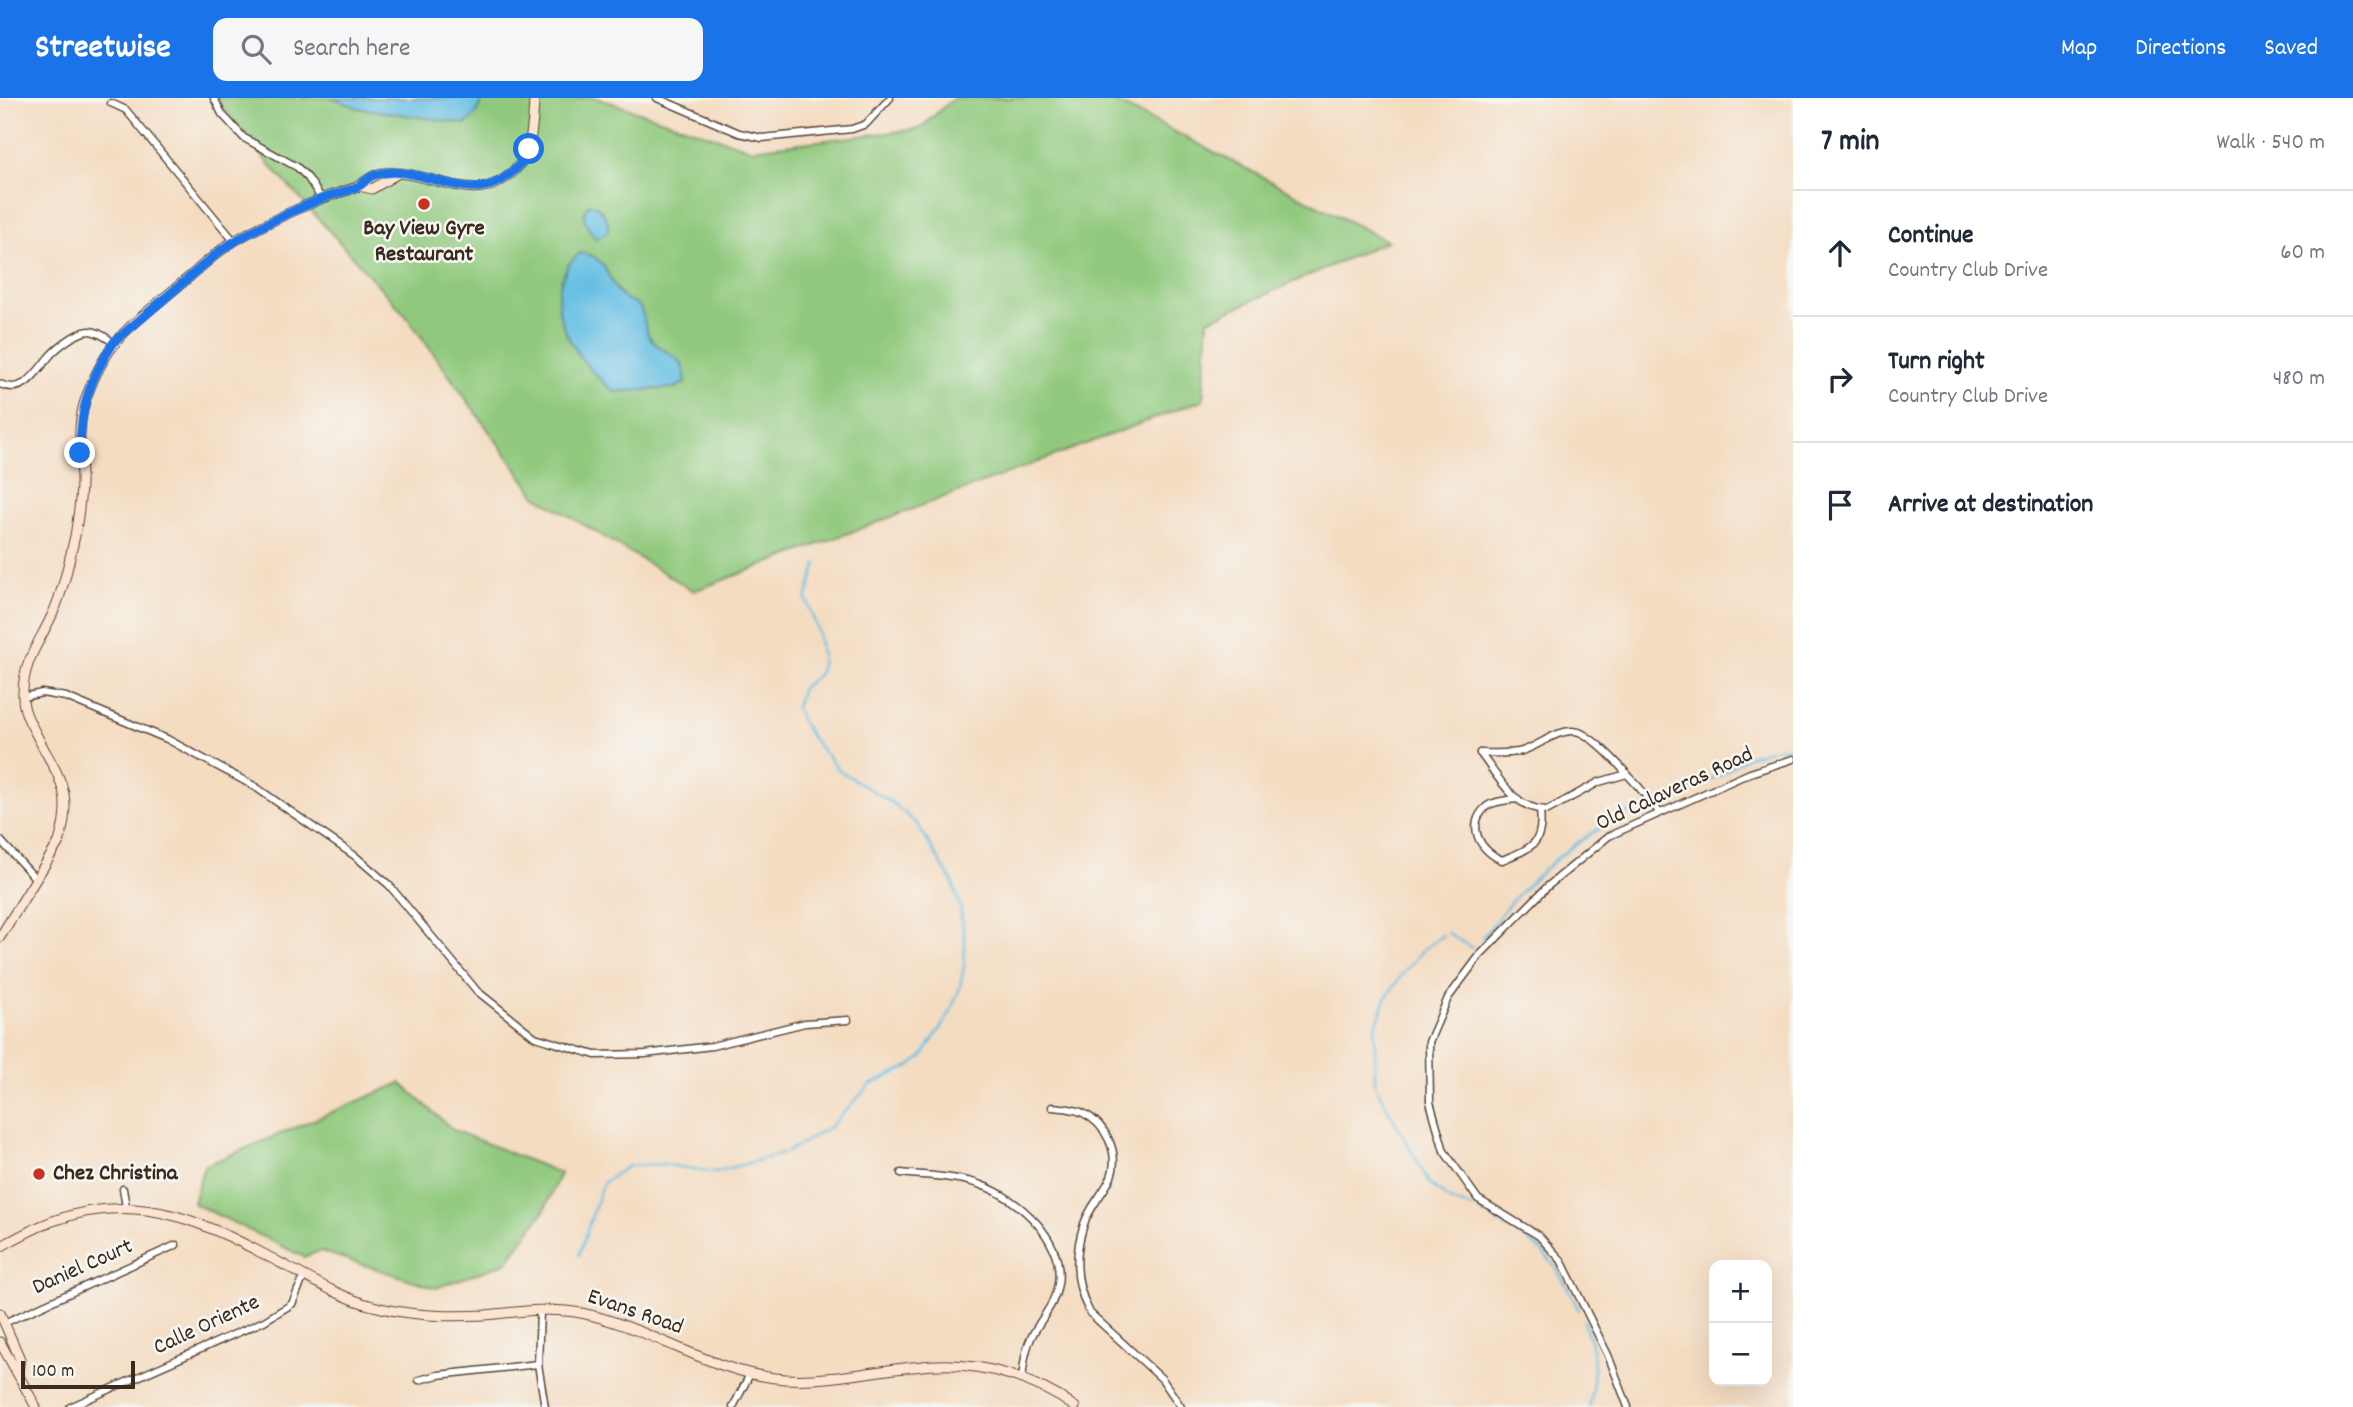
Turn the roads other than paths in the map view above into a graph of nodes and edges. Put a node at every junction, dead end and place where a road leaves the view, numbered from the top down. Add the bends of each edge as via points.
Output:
1 (214, 98) edge
2 (534, 98) edge
3 (657, 98) edge
4 (890, 98) edge
5 (111, 103) dead end
6 (321, 198) junction
7 (234, 241) junction
8 (114, 342) junction
9 (0, 384) edge
10 (23, 697) junction
11 (1793, 759) edge
12 (1627, 774) junction
13 (1518, 799) junction
14 (1540, 810) junction
15 (1659, 812) junction
16 (0, 840) edge
17 (35, 878) junction
18 (0, 937) edge
19 (848, 1020) dead end
20 (1052, 1107) dead end
21 (901, 1173) dead end
22 (123, 1189) dead end
23 (126, 1207) junction
24 (176, 1245) dead end
25 (0, 1247) edge
26 (304, 1276) junction
27 (540, 1311) junction
28 (2, 1318) edge
29 (0, 1342) edge
30 (538, 1364) junction
31 (18, 1371) junction
32 (750, 1374) junction
33 (1022, 1378) junction
34 (419, 1380) dead end
35 (36, 1407) edge
36 (70, 1407) edge
37 (545, 1407) edge
38 (733, 1407) edge
39 (1075, 1407) edge
40 (1181, 1407) edge
41 (1628, 1407) edge

1 - 6 street via 244,138 297,167
2 - 6 street via 526,157 499,182 468,188 397,174 372,189 359,186
3 - 4 street via 739,133 762,138 852,129 866,124
5 - 7 street via 126,110
6 - 7 street
7 - 8 street
8 - 9 street via 87,331 66,342 29,381 18,387
8 - 10 street via 80,421 81,484 75,535 54,612 30,654
10 - 17 street via 27,717 61,778 66,813 59,842
10 - 19 street via 42,693 66,697 167,739 254,786 389,885 477,991 535,1037 595,1055 645,1054 712,1046 805,1023
11 - 15 street, Old Calaveras Road
12 - 13 street via 1596,742 1575,730 1519,752 1480,753
12 - 14 street
12 - 15 street
13 - 14 street
13 - 14 street via 1485,808 1476,827 1489,855 1502,860 1527,850 1539,839
15 - 41 street, Old Calaveras Road via 1609,836 1548,886 1480,955 1448,998 1429,1042 1430,1102 1444,1151 1478,1199 1539,1236 1561,1260
16 - 17 street
17 - 18 street
20 - 40 street via 1081,1111 1100,1126 1114,1149 1110,1178 1084,1221 1079,1244 1077,1271 1083,1299 1090,1313 1161,1379
21 - 33 street via 990,1189 1010,1199 1048,1238 1059,1282 1053,1304 1027,1346
22 - 23 street
23 - 25 street, Evans Road via 55,1220
23 - 26 street, Evans Road via 173,1213 225,1233
24 - 28 street, Daniel Court
26 - 27 street, Evans Road via 369,1306 425,1316
26 - 36 street, Calle Oriente via 292,1304 264,1321
27 - 30 street
27 - 32 street, Evans Road via 597,1317
28 - 31 street via 20,1359
29 - 31 street
30 - 34 street
30 - 37 street
31 - 35 street
32 - 33 street, Evans Road via 823,1378 937,1365
32 - 38 street
33 - 39 street, Evans Road

